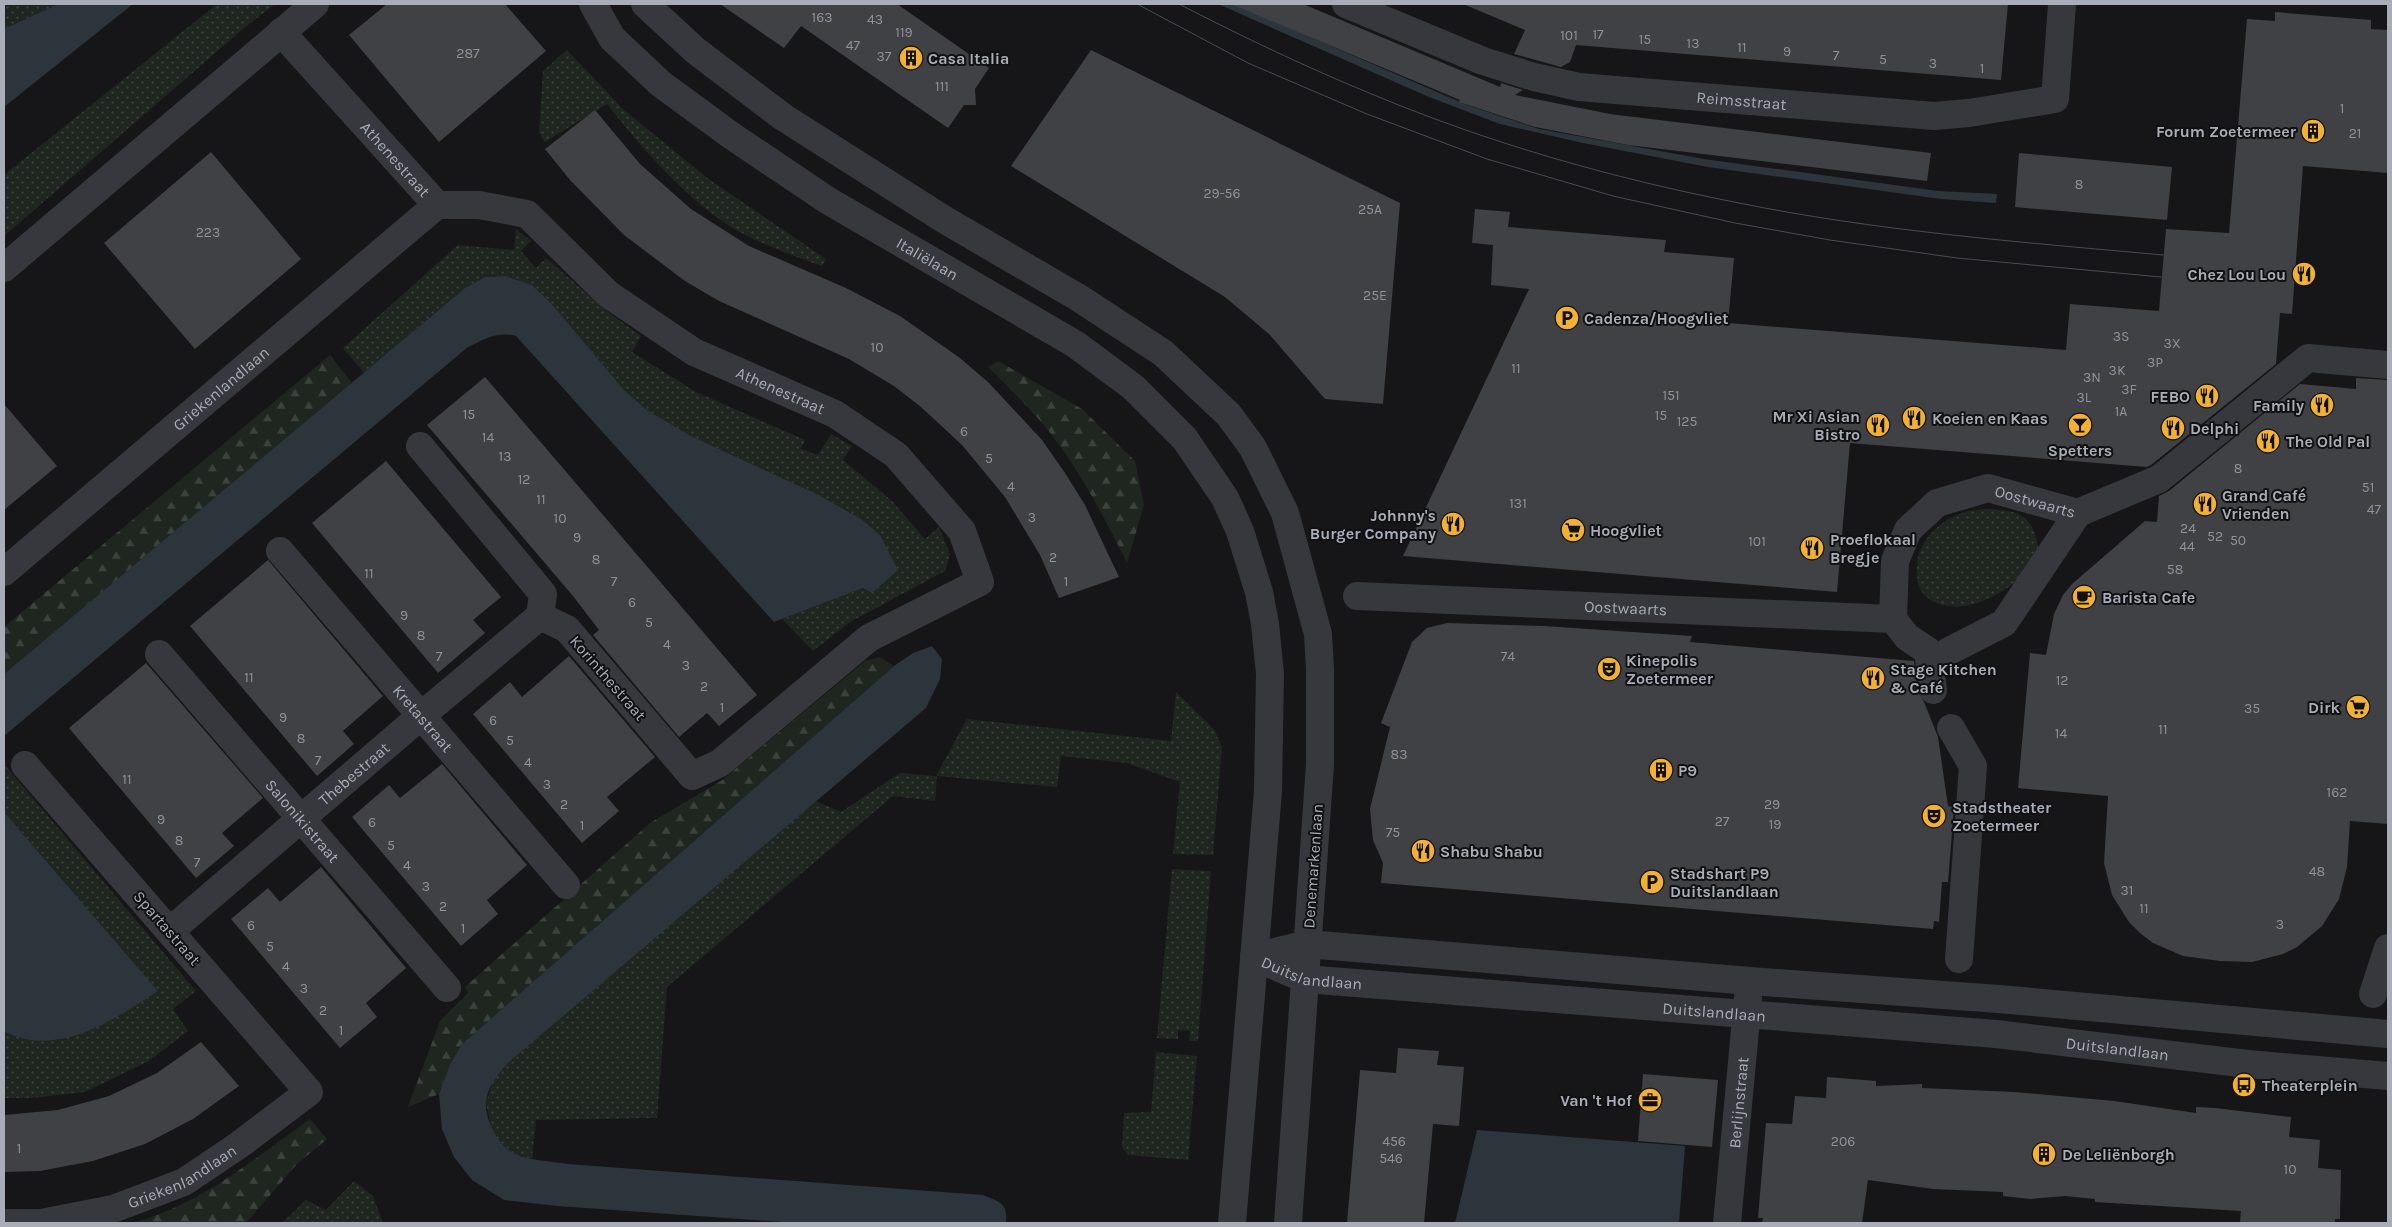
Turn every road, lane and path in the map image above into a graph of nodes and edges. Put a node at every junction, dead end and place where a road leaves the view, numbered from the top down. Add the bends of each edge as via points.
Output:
1 (315, 4) edge
2 (593, 4) edge
3 (645, 4) edge
4 (1346, 4) edge
5 (2062, 4) edge
6 (281, 32) junction
7 (437, 205) junction
8 (4, 268) edge
9 (2388, 365) edge
10 (420, 446) dead end
11 (2078, 513) junction
12 (280, 551) dead end
13 (4, 572) edge
14 (1357, 596) dead end
15 (540, 616) junction
16 (1893, 619) junction
17 (1949, 652) dead end
18 (159, 654) dead end
19 (1933, 690) dead end
20 (422, 715) junction
21 (1951, 728) dead end
22 (25, 765) dead end
23 (692, 776) joint
24 (300, 820) junction
25 (566, 885) dead end
26 (170, 931) junction
27 (1307, 944) junction
28 (2388, 948) edge
29 (1254, 957) junction
30 (1959, 960) dead end
31 (1305, 979) junction
32 (1750, 981) junction
33 (447, 988) dead end
34 (2373, 994) dead end
35 (1746, 1015) junction
36 (2388, 1034) edge
37 (2388, 1076) edge
38 (309, 1092) joint
39 (7, 1223) edge
40 (1232, 1223) edge
41 (1288, 1223) edge
42 (1727, 1223) edge

1 - 6 street
2 - 29 street, Italiëlaan via 612,38 661,84 835,205 1075,344 1133,387 1185,439 1225,498 1240,531 1266,624 1270,674 1268,791
3 - 27 street, Denemarkenlaan via 696,51 783,117 1163,353 1229,415 1253,448 1285,513 1318,634 1320,764
4 - 5 street, Reimsstraat via 1483,61 1579,87 1934,116 2055,99
6 - 7 street, Athenestraat
6 - 8 street
7 - 13 street, Griekenlandlaan
7 - 23 street, Athenestraat via 479,205 527,214 608,294 694,352 835,414 896,456 962,531 980,582 869,638 720,763
9 - 11 street, Oostwaarts via 2308,358 2159,479
10 - 15 street via 543,594
11 - 16 street, Oostwaarts via 1988,488 1937,504 1908,530 1895,561
11 - 17 street via 2004,622
12 - 20 street, Kretastraat
14 - 16 street, Oostwaarts
15 - 20 street, Thebestraat
15 - 23 street, Korinthestraat via 567,629
16 - 19 street via 1907,638 1928,651
18 - 24 street, Salonikistraat
20 - 24 street, Thebestraat
20 - 25 street, Kretastraat
21 - 30 street via 1973,766
22 - 26 street, Spartastraat
24 - 26 street, Thebestraat
24 - 33 street, Salonikistraat
26 - 38 street, Spartastraat
27 - 29 street, Duitslandlaan
27 - 31 street, Denemarkenlaan
27 - 32 street, Duitslandlaan
28 - 34 street
29 - 31 street, Duitslandlaan
29 - 40 street
31 - 35 street, Duitslandlaan
31 - 41 street, Denemarkenlaan
32 - 35 street, Berlijnstraat
32 - 36 street, Duitslandlaan via 1999,999
35 - 37 street, Duitslandlaan via 2015,1036 2248,1064
35 - 42 street, Berlijnstraat
38 - 39 street, Griekenlandlaan via 184,1182 114,1210 41,1223

